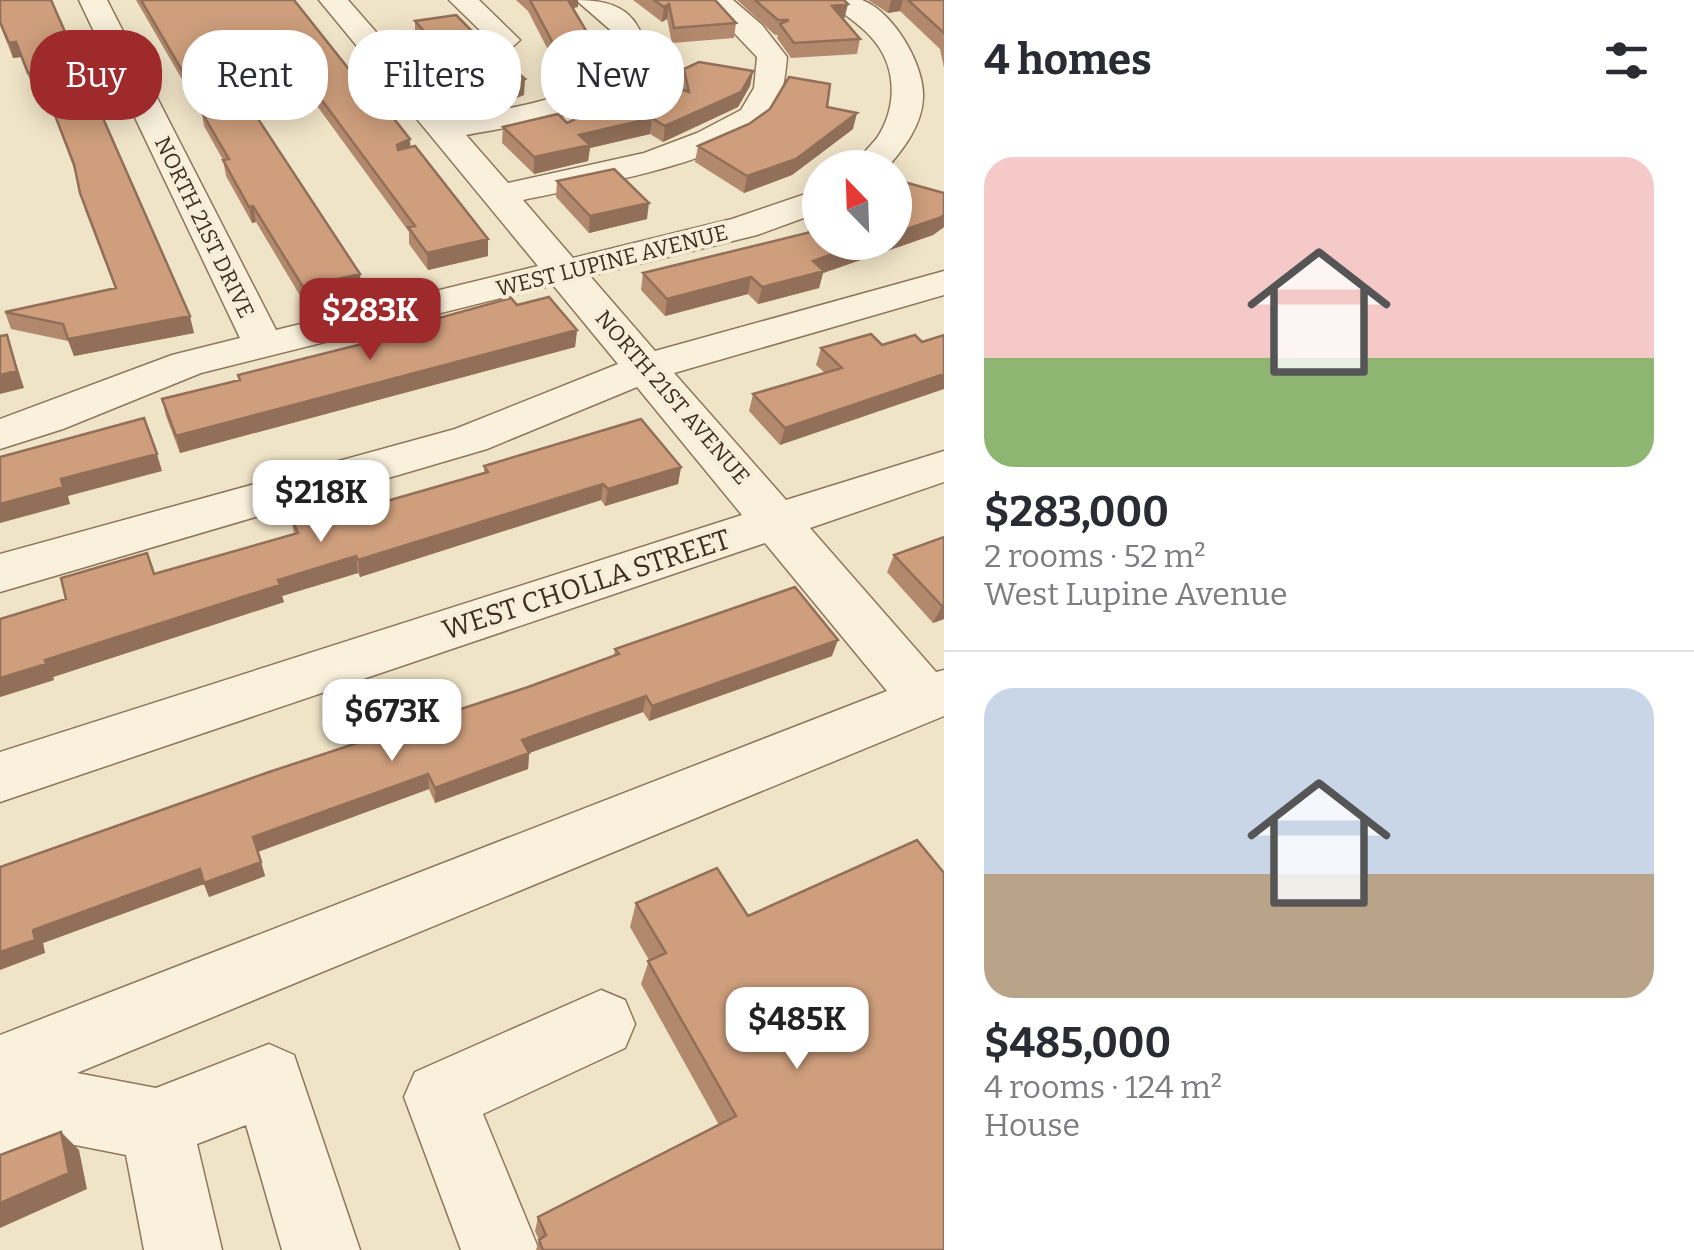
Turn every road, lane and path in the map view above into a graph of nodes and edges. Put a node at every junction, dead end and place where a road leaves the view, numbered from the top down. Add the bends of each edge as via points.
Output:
1 (93, 0) edge
2 (333, 0) edge
3 (463, 0) edge
4 (590, 0) edge
5 (717, 0) edge
6 (844, 0) edge
7 (359, 30) edge
8 (495, 30) edge
9 (436, 120) edge
10 (444, 130) junction
11 (888, 150) edge
12 (500, 194) junction
13 (802, 207) edge
14 (565, 271) junction
15 (944, 283) edge
16 (264, 346) junction
17 (647, 367) junction
18 (0, 434) edge
19 (944, 466) edge
20 (779, 521) junction
21 (0, 573) edge
22 (935, 695) edge
23 (0, 777) edge
24 (601, 1024) dead end
25 (0, 1070) edge
26 (156, 1124) junction
27 (0, 1138) edge
28 (183, 1250) edge
29 (322, 1250) edge
30 (500, 1250) edge

1 - 16 street, NORTH 21ST DRIVE
2 - 7 street, NORTH 21ST AVENUE
3 - 8 street
4 - 10 street via 630,33 632,60 624,74 580,99
5 - 12 street via 772,57 769,88 752,116 654,161
6 - 11 street via 914,62 910,91 917,117
9 - 10 street, NORTH 21ST AVENUE
10 - 12 street, NORTH 21ST AVENUE
12 - 14 street, NORTH 21ST AVENUE
13 - 14 street, WEST LUPINE AVENUE via 744,228
14 - 16 street, WEST LUPINE AVENUE
14 - 17 street, NORTH 21ST AVENUE
15 - 17 street
16 - 18 street, WEST LUPINE AVENUE via 187,364
17 - 20 street, NORTH 21ST AVENUE
17 - 21 street via 470,439
19 - 20 street, WEST CHOLLA STREET
20 - 22 street, NORTH 21ST AVENUE
20 - 23 street, WEST CHOLLA STREET
22 - 25 street
24 - 30 street via 440,1098
26 - 27 street via 75,1109
26 - 28 street
26 - 29 street via 269,1080

